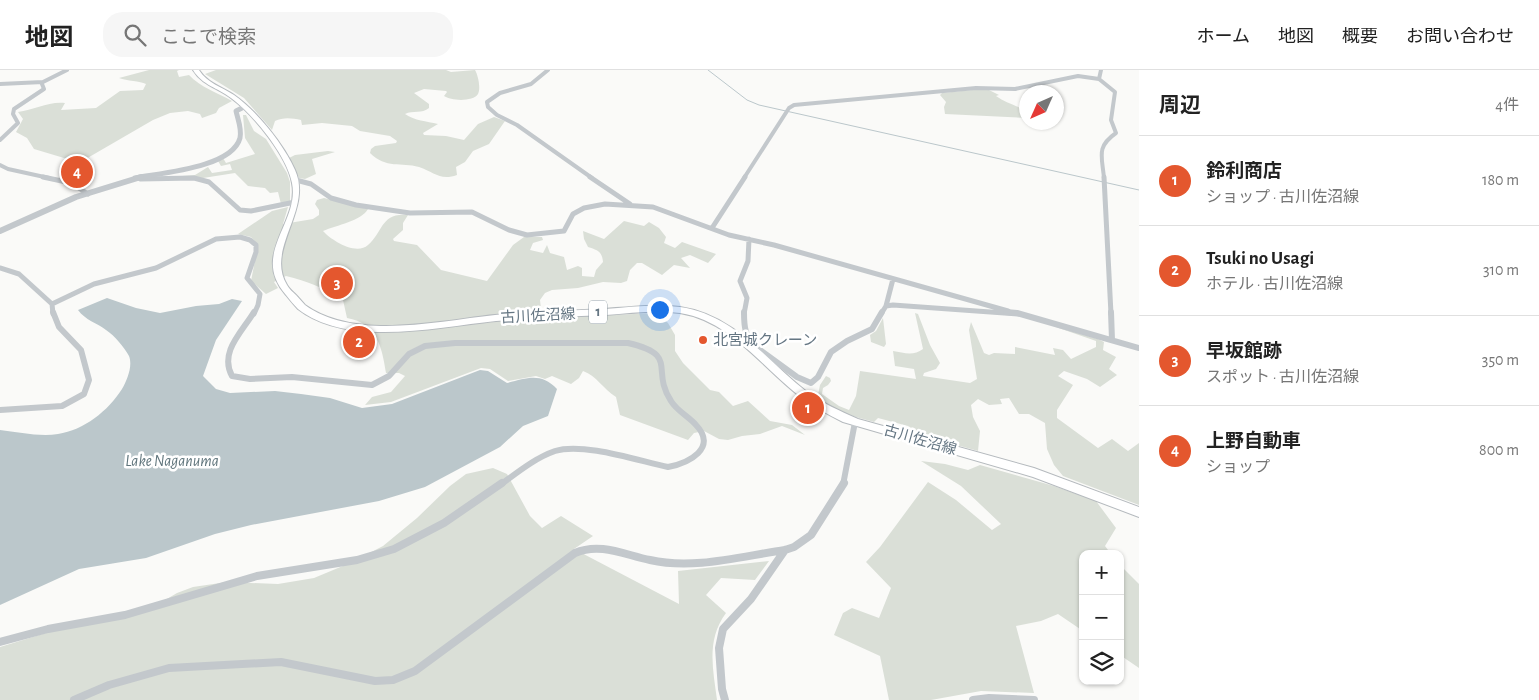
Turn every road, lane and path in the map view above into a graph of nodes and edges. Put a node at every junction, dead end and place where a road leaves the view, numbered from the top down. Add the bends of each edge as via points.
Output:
1 (67, 70) edge
2 (196, 70) edge
3 (548, 70) edge
4 (1101, 70) edge
5 (1099, 79) junction
6 (0, 84) edge
7 (42, 84) junction
8 (244, 106) junction
9 (0, 140) edge
10 (0, 165) edge
11 (132, 179) junction
12 (296, 180) junction
13 (88, 194) junction
14 (295, 202) junction
15 (631, 204) junction
16 (712, 228) junction
17 (0, 231) edge
18 (749, 239) junction
19 (0, 268) edge
20 (893, 279) junction
21 (52, 304) junction
22 (886, 306) junction
23 (1008, 311) junction
24 (1112, 340) junction
25 (754, 348) junction
26 (1139, 348) edge
27 (0, 410) edge
28 (855, 422) junction
29 (1139, 512) edge
30 (785, 550) junction
31 (0, 642) edge
32 (74, 700) edge
33 (725, 700) edge
34 (973, 700) edge
35 (1034, 700) edge

1 - 7 street
2 - 8 main road via 204,80 231,94
3 - 15 street via 528,86 491,98 487,102 488,107
4 - 5 street
5 - 16 street via 1074,76 1015,89 976,88 791,106
5 - 24 street via 1115,92 1111,120 1116,132 1102,147
6 - 7 street
7 - 9 street via 42,90 14,109 18,123
8 - 11 street via 236,110 240,139 222,156 200,165
8 - 12 main road via 270,138
10 - 13 street via 71,183
11 - 13 street
11 - 14 street via 202,179 226,196 236,209 245,211
12 - 14 main road, 古川佐沼線 / 1
12 - 15 street via 307,182 326,195 345,202 410,213 472,212 527,235 564,231 573,214 584,208
13 - 17 street
14 - 25 main road, 古川佐沼線 / 1 via 276,259 278,274 284,288 297,301 331,321 389,329 513,317 670,310 714,320
15 - 16 street via 658,208
16 - 18 street
18 - 20 street
18 - 25 street via 748,261 740,281 747,301 744,330
19 - 21 street via 19,274
20 - 22 street
20 - 23 street
21 - 27 street via 59,327 78,344 84,357 89,380 86,390 62,406
21 - 31 street via 94,284 163,265 211,241 240,237 256,245 247,278 260,298 227,361 226,367 232,376 250,379 292,377 372,385 395,371 409,354 425,346 455,343 643,345 660,356 664,364 666,396 699,428 701,451 690,461 668,467 585,449 556,451 537,459 444,523 394,549 357,560 257,576 125,615 48,629
22 - 23 street
22 - 25 street via 872,329 832,352 814,382 802,380
23 - 24 street
24 - 26 street
25 - 28 main road, 古川佐沼線 / 1 via 808,398
28 - 29 main road, 古川佐沼線 / 1 via 1034,474
28 - 30 street via 843,487 811,534
30 - 32 street via 670,563 652,562 600,548 585,549 568,556 416,671 393,680 375,681 282,662 193,666 142,675
30 - 33 street via 751,599 723,629 719,648
34 - 35 street

